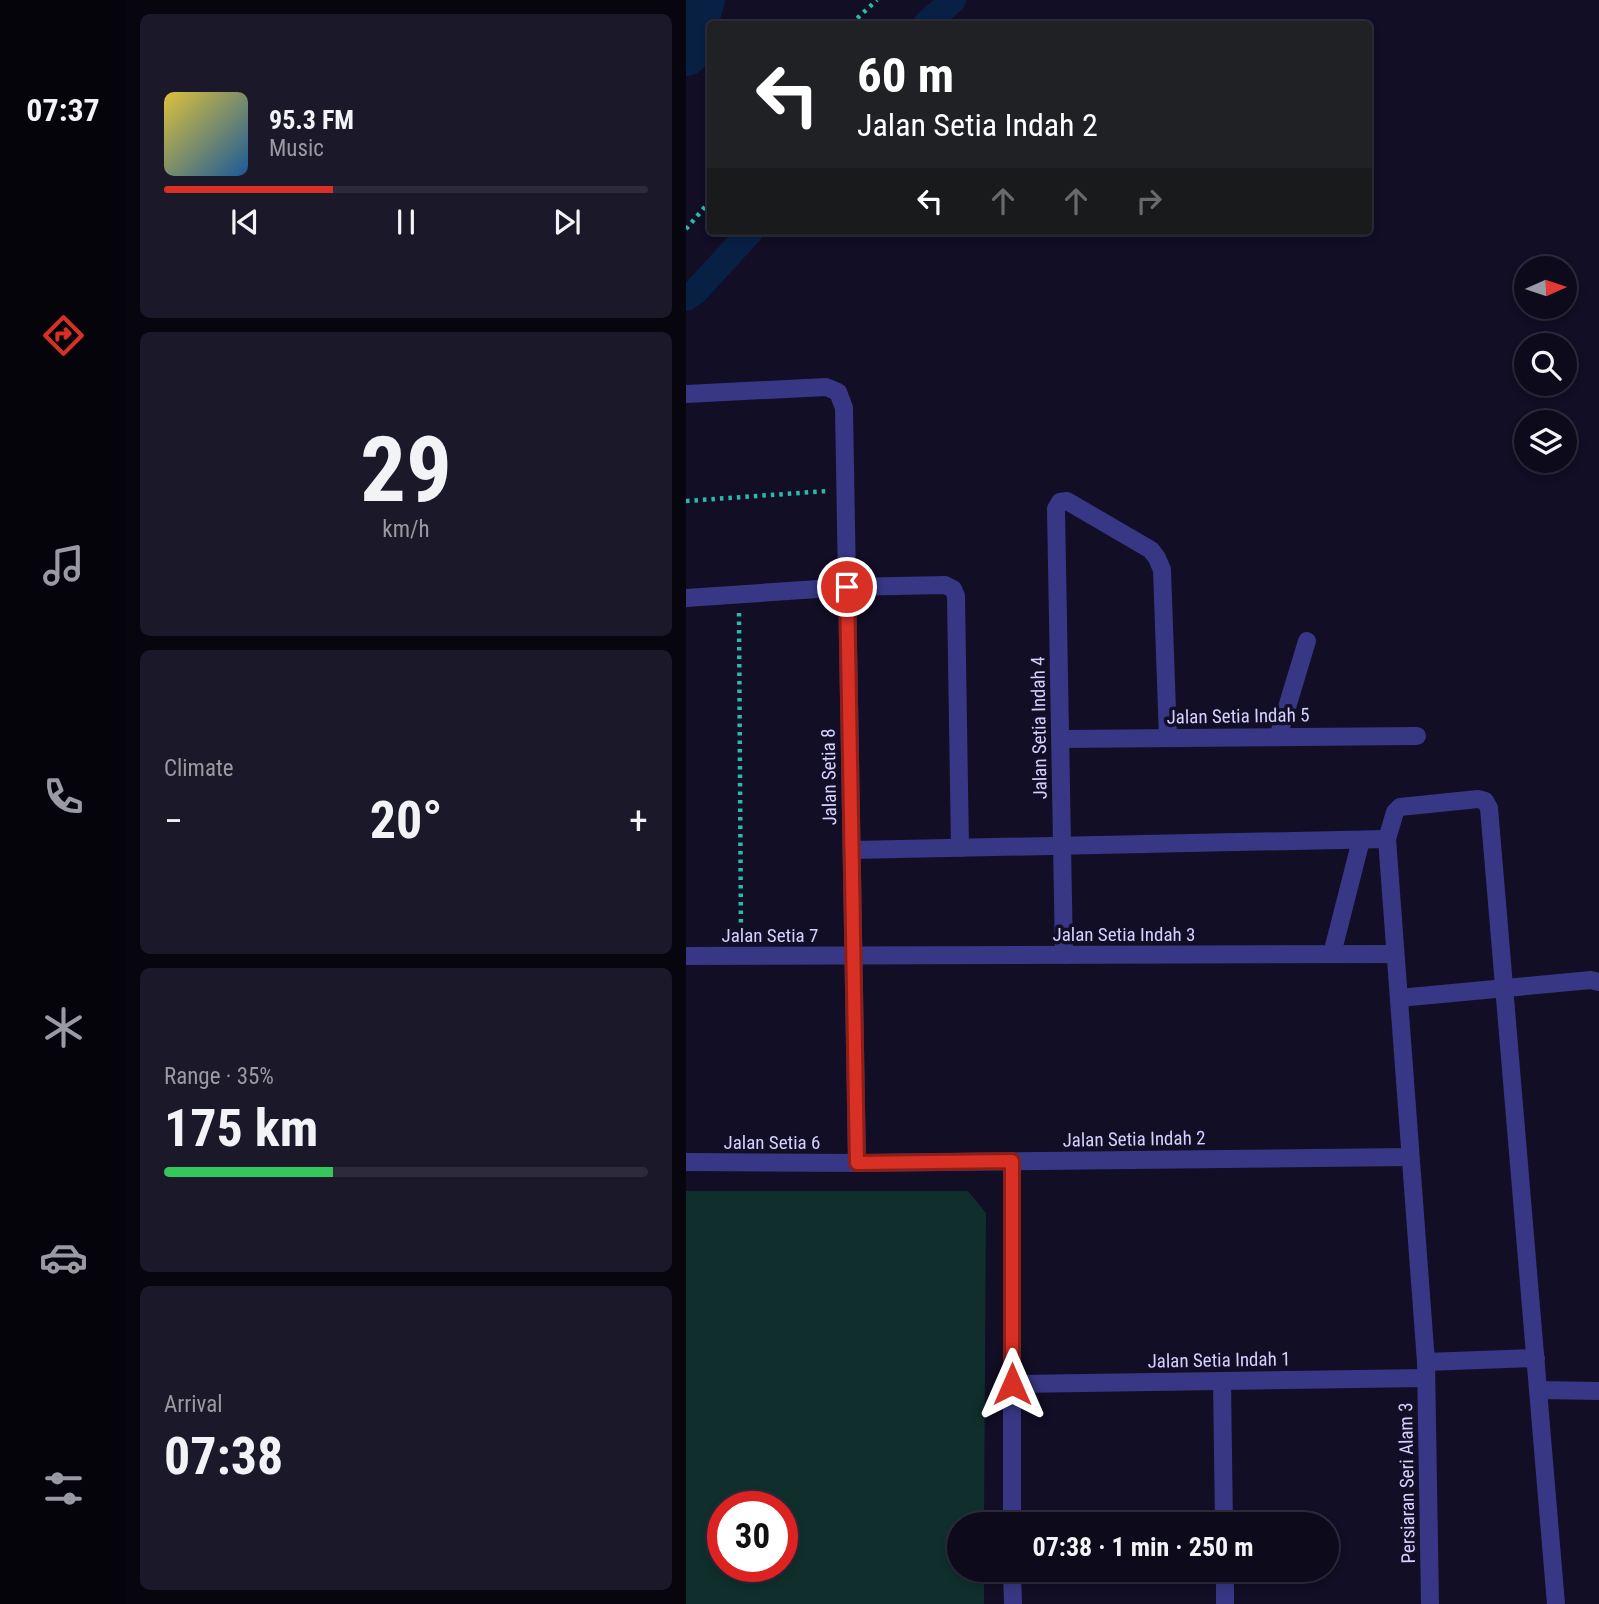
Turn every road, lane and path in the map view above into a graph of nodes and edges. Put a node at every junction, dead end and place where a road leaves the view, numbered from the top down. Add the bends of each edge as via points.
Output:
1 (877, 0) edge
2 (854, 21) edge
3 (707, 204) edge
4 (686, 229) edge
5 (686, 394) edge
6 (846, 489) junction
7 (686, 501) edge
8 (847, 587) junction
9 (739, 594) junction
10 (686, 598) edge
11 (1307, 641) dead end
12 (1417, 736) dead end
13 (1278, 737) junction
14 (1168, 738) junction
15 (1061, 739) junction
16 (1387, 839) junction
17 (1361, 840) junction
18 (1062, 846) junction
19 (960, 848) junction
20 (852, 850) junction
21 (1332, 954) junction
22 (1395, 954) junction
23 (1064, 955) junction
24 (686, 956) edge
25 (741, 956) junction
26 (853, 956) junction
27 (1599, 982) edge
28 (1504, 988) junction
29 (1399, 998) junction
30 (1410, 1157) junction
31 (1012, 1161) junction
32 (686, 1162) edge
33 (857, 1163) junction
34 (1536, 1358) junction
35 (1426, 1370) junction
36 (1222, 1381) junction
37 (1012, 1384) junction
38 (1538, 1390) junction
39 (1599, 1391) edge
40 (1012, 1512) edge
41 (1224, 1512) edge
42 (1013, 1582) edge
43 (1224, 1582) edge
44 (1013, 1604) edge
45 (1225, 1604) edge
46 (1430, 1604) edge
47 (1556, 1604) edge

1 - 2 path
3 - 4 path
5 - 6 street, Jalan Setia 8 via 826,387 838,392 844,408
6 - 7 path
6 - 8 street, Jalan Setia 8
8 - 9 street
8 - 19 street via 945,585 953,589
8 - 20 street, Jalan Setia 8
9 - 10 street
9 - 25 path
11 - 13 street
12 - 13 street, Jalan Setia Indah 5
13 - 14 street, Jalan Setia Indah 5
14 - 15 street, Jalan Setia Indah 5
14 - 15 street, Jalan Setia Indah 4 via 1162,570 1157,558 1151,550 1067,501 1056,509
15 - 18 street, Jalan Setia Indah 4
16 - 17 street
16 - 22 street, Persiaran Seri Alam 3
16 - 28 street via 1399,807 1485,801
17 - 18 street
17 - 21 street
18 - 19 street
18 - 23 street, Jalan Setia Indah 4
19 - 20 street
20 - 26 street, Jalan Setia 8
21 - 22 street, Jalan Setia Indah 3
21 - 23 street, Jalan Setia Indah 3
22 - 29 street, Persiaran Seri Alam 3
23 - 26 street, Jalan Setia Indah 3
24 - 25 street, Jalan Setia 7
25 - 26 street, Jalan Setia 7
26 - 33 street, Jalan Setia 8
27 - 28 street
28 - 29 street
28 - 34 street
29 - 30 street, Persiaran Seri Alam 3
30 - 31 street, Jalan Setia Indah 2
30 - 35 street, Persiaran Seri Alam 3
31 - 33 street, Jalan Setia Indah 2
31 - 37 street
32 - 33 street, Jalan Setia 6
34 - 35 street, Jalan Setia Indah 1
34 - 38 street
35 - 36 street, Jalan Setia Indah 1
35 - 46 street, Persiaran Seri Alam 3
36 - 37 street, Jalan Setia Indah 1
36 - 41 street
37 - 40 street
38 - 39 street
38 - 47 street
42 - 44 street
43 - 45 street

